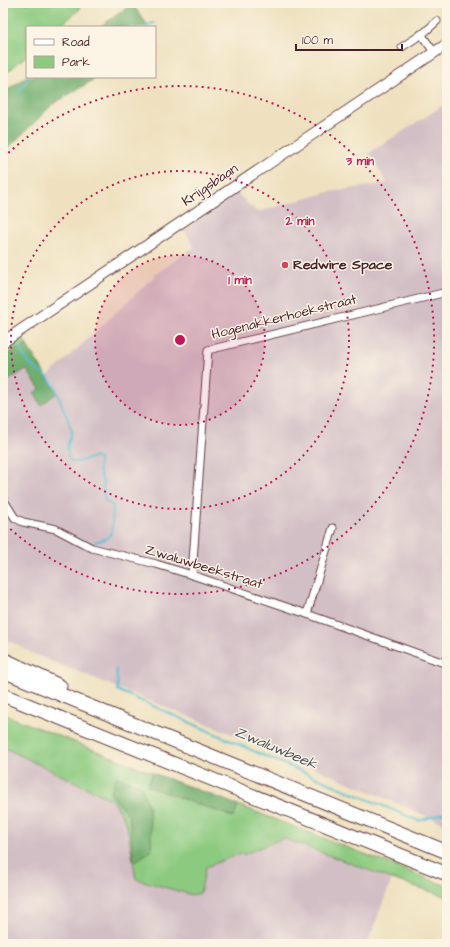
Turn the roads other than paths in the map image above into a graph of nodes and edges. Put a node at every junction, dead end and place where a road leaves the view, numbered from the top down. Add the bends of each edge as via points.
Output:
1 (437, 21) dead end
2 (421, 34) junction
3 (447, 44) edge
4 (402, 47) dead end
5 (434, 52) junction
6 (447, 292) edge
7 (3, 342) edge
8 (3, 499) edge
9 (334, 528) dead end
10 (192, 575) junction
11 (307, 614) junction
12 (3, 659) edge
13 (447, 664) edge
14 (3, 671) edge
15 (3, 695) edge
16 (87, 706) junction
17 (447, 852) edge
18 (447, 874) edge

1 - 2 street
2 - 4 street
2 - 5 street
3 - 5 main road, Krijgsbaan
5 - 7 main road, Krijgsbaan
6 - 10 street, Hogenakkerhoekstraat via 208,350
8 - 10 street, Zwaluwbeekstraat via 15,518 23,522 56,530 92,548
9 - 11 street
10 - 11 street, Zwaluwbeekstraat
11 - 13 street, Zwaluwbeekstraat
12 - 16 highway via 68,690
14 - 16 highway
15 - 18 highway
16 - 17 highway

